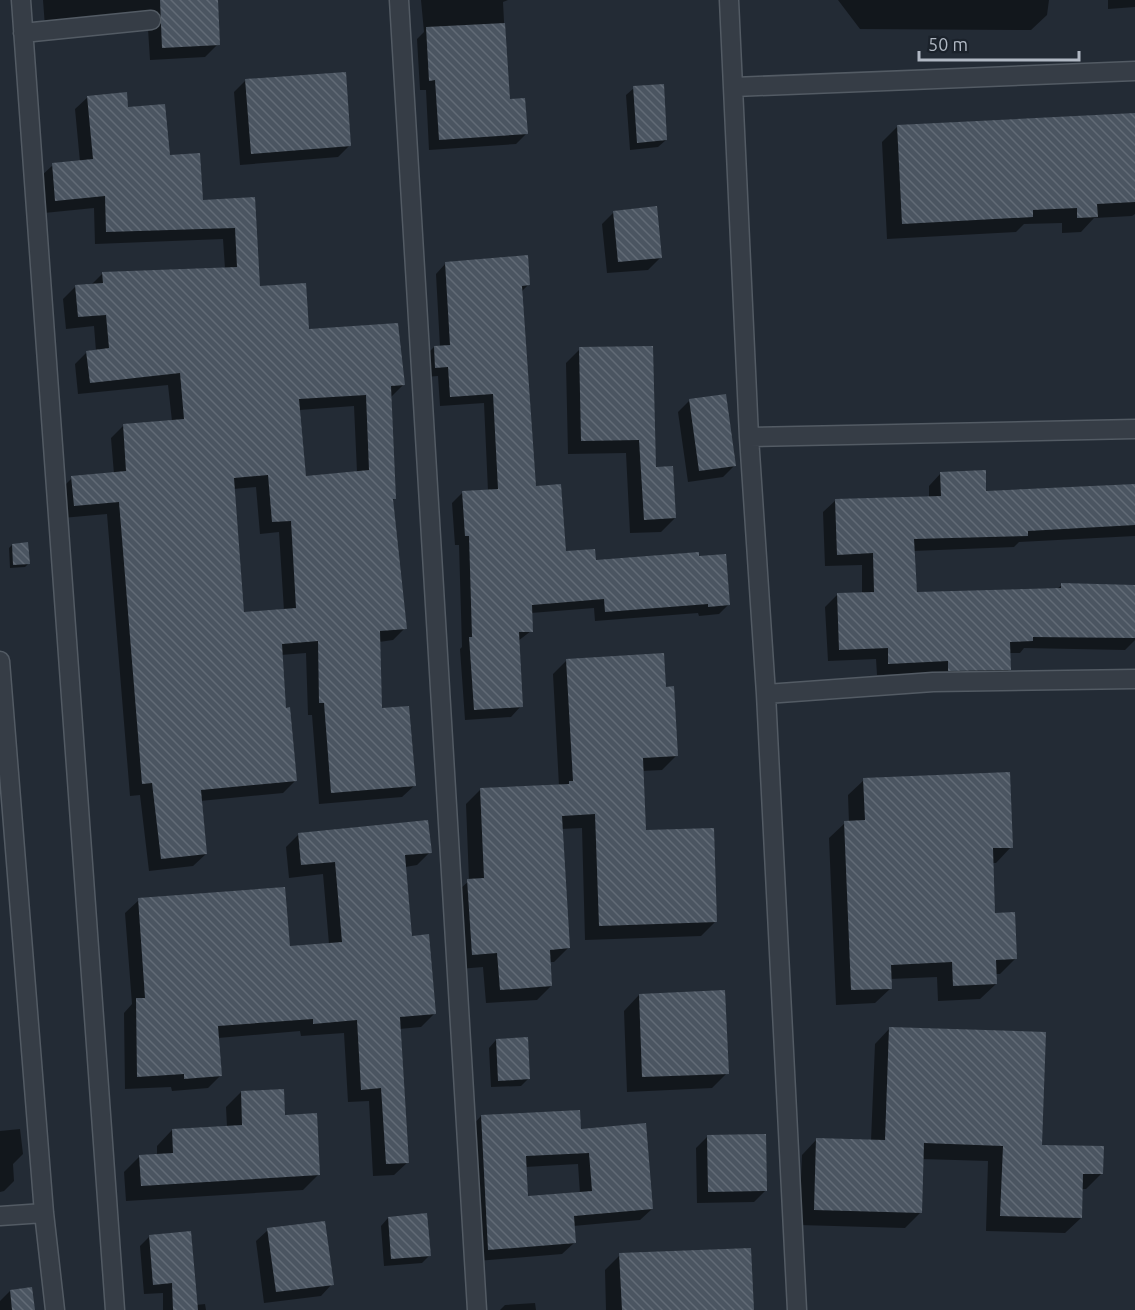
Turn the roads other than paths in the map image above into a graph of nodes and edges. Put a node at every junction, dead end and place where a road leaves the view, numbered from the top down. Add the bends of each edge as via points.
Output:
1 (21, 0) edge
2 (399, 0) edge
3 (729, 0) edge
4 (152, 20) dead end
5 (23, 33) junction
6 (1135, 71) edge
7 (734, 87) junction
8 (1135, 429) edge
9 (748, 437) junction
10 (0, 661) edge
11 (1135, 679) edge
12 (766, 694) junction
13 (44, 1213) junction
14 (0, 1216) edge
15 (55, 1310) edge
16 (115, 1310) edge
17 (477, 1310) edge
18 (796, 1310) edge

1 - 5 street
2 - 17 street
3 - 7 street
4 - 5 street
5 - 16 street
6 - 7 street
7 - 9 street
8 - 9 street
9 - 12 street
10 - 13 street
11 - 12 street via 933,682
12 - 18 street
13 - 14 street
13 - 15 street

